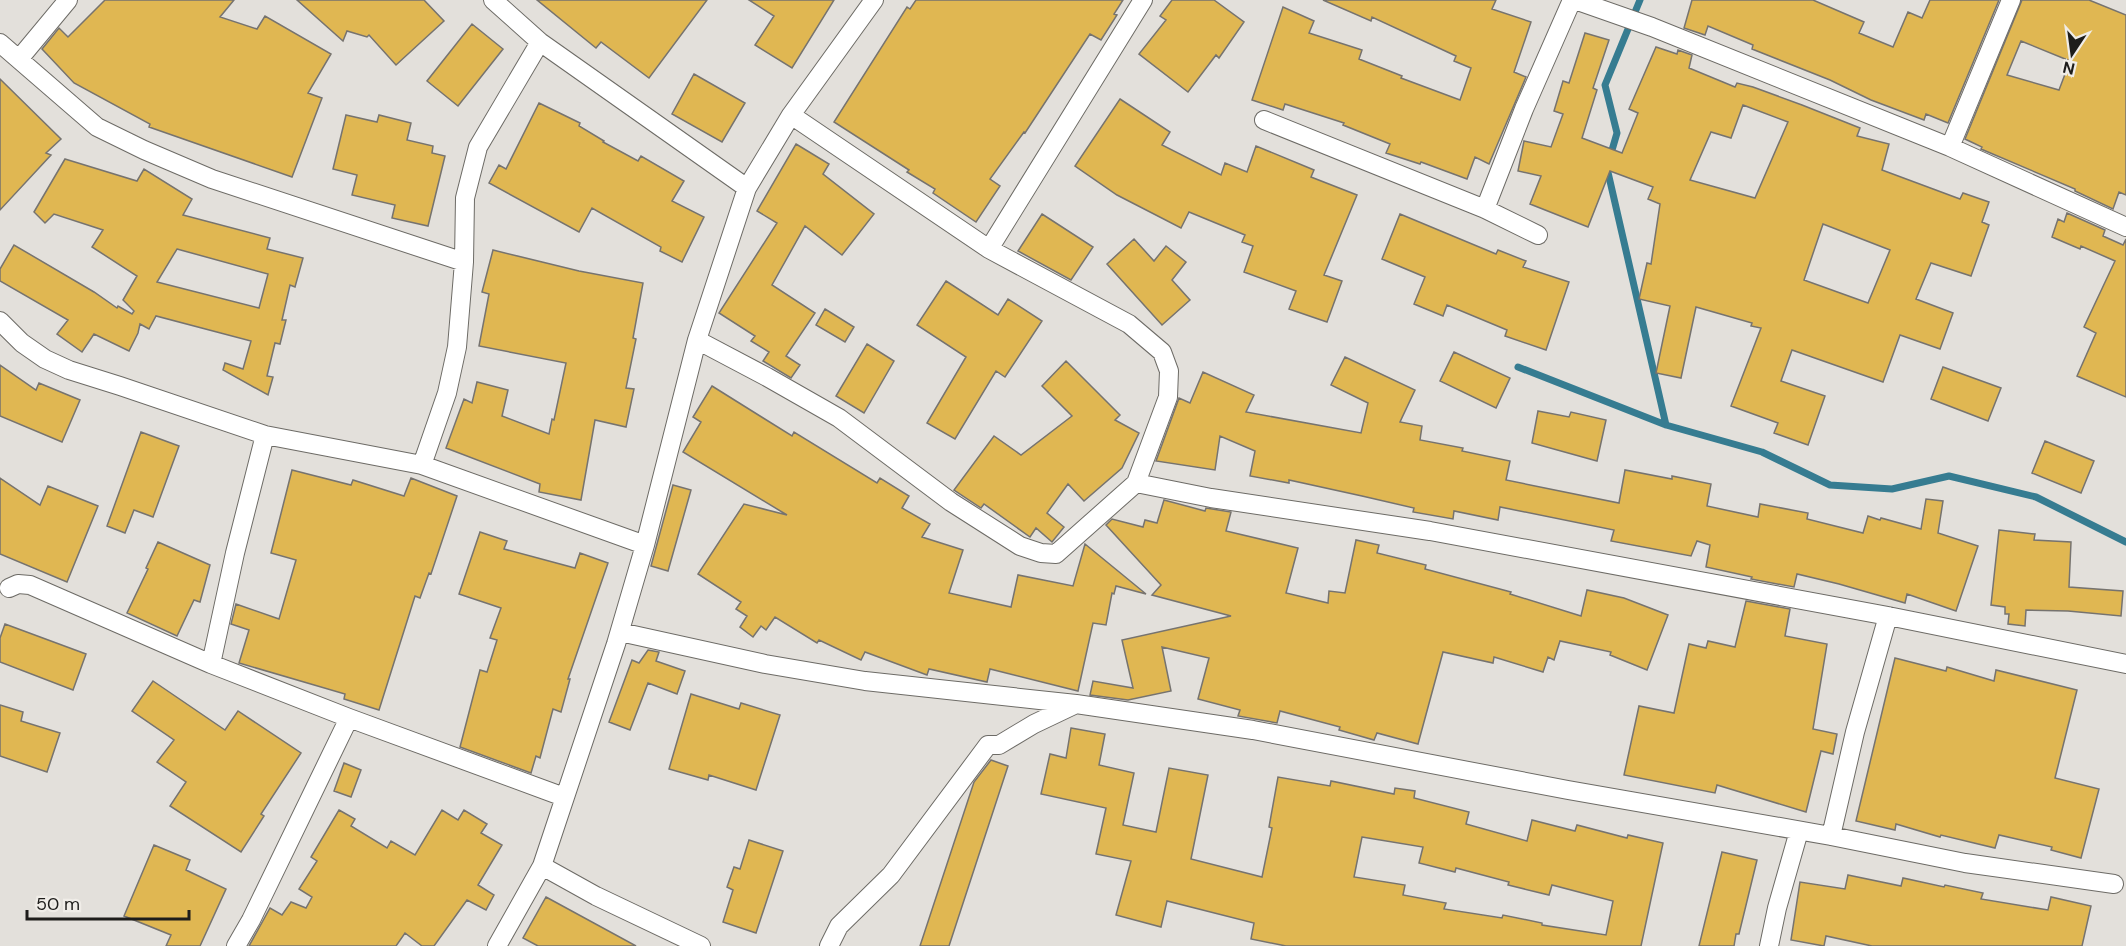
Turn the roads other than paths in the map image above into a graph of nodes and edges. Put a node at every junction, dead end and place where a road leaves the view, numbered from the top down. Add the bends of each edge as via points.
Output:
1 (68, 0) edge
2 (493, 0) edge
3 (873, 0) edge
4 (1143, 0) edge
5 (1573, 0) edge
6 (2011, 0) edge
7 (540, 42) junction
8 (0, 43) edge
9 (19, 59) junction
10 (791, 115) junction
11 (1264, 120) dead end
12 (1950, 147) junction
13 (747, 188) junction
14 (1485, 209) junction
15 (2126, 227) edge
16 (1538, 235) dead end
17 (989, 249) junction
18 (464, 262) junction
19 (0, 321) edge
20 (697, 340) junction
21 (266, 435) junction
22 (422, 465) junction
23 (1136, 483) junction
24 (645, 545) junction
25 (9, 588) dead end
26 (1888, 616) junction
27 (620, 632) junction
28 (211, 664) junction
29 (2126, 664) edge
30 (1076, 704) junction
31 (349, 718) junction
32 (564, 797) junction
33 (1799, 831) junction
34 (1831, 836) junction
35 (542, 866) junction
36 (2114, 884) dead end
37 (236, 946) edge
38 (497, 946) edge
39 (701, 946) edge
40 (829, 946) edge
41 (1769, 946) edge

1 - 9 street
2 - 7 street
3 - 10 street
4 - 17 street
5 - 12 street via 1652,27
5 - 14 street
6 - 12 street
7 - 13 street
7 - 18 street via 478,147 465,198
8 - 9 street
9 - 18 street via 97,127 144,150 212,179
10 - 13 street
10 - 17 street
11 - 14 street
12 - 15 street
13 - 20 street
14 - 16 street
17 - 23 street via 1129,324 1162,352 1169,371 1168,398
18 - 22 street via 457,347 447,393
19 - 21 street via 22,343 69,370
20 - 23 street via 839,418 951,502 1020,546 1041,553 1056,554
20 - 24 street
21 - 22 street
21 - 28 street
22 - 24 street
23 - 26 street via 1430,531
24 - 27 street
25 - 28 street via 30,585
26 - 29 street
26 - 34 street
27 - 30 street via 865,681
27 - 32 street
28 - 31 street
30 - 33 street via 1253,730
30 - 40 street via 999,745 988,745 891,875 838,926
31 - 32 street
31 - 37 street
32 - 35 street
33 - 34 street
33 - 41 street
34 - 36 street via 1965,863
35 - 38 street
35 - 39 street

